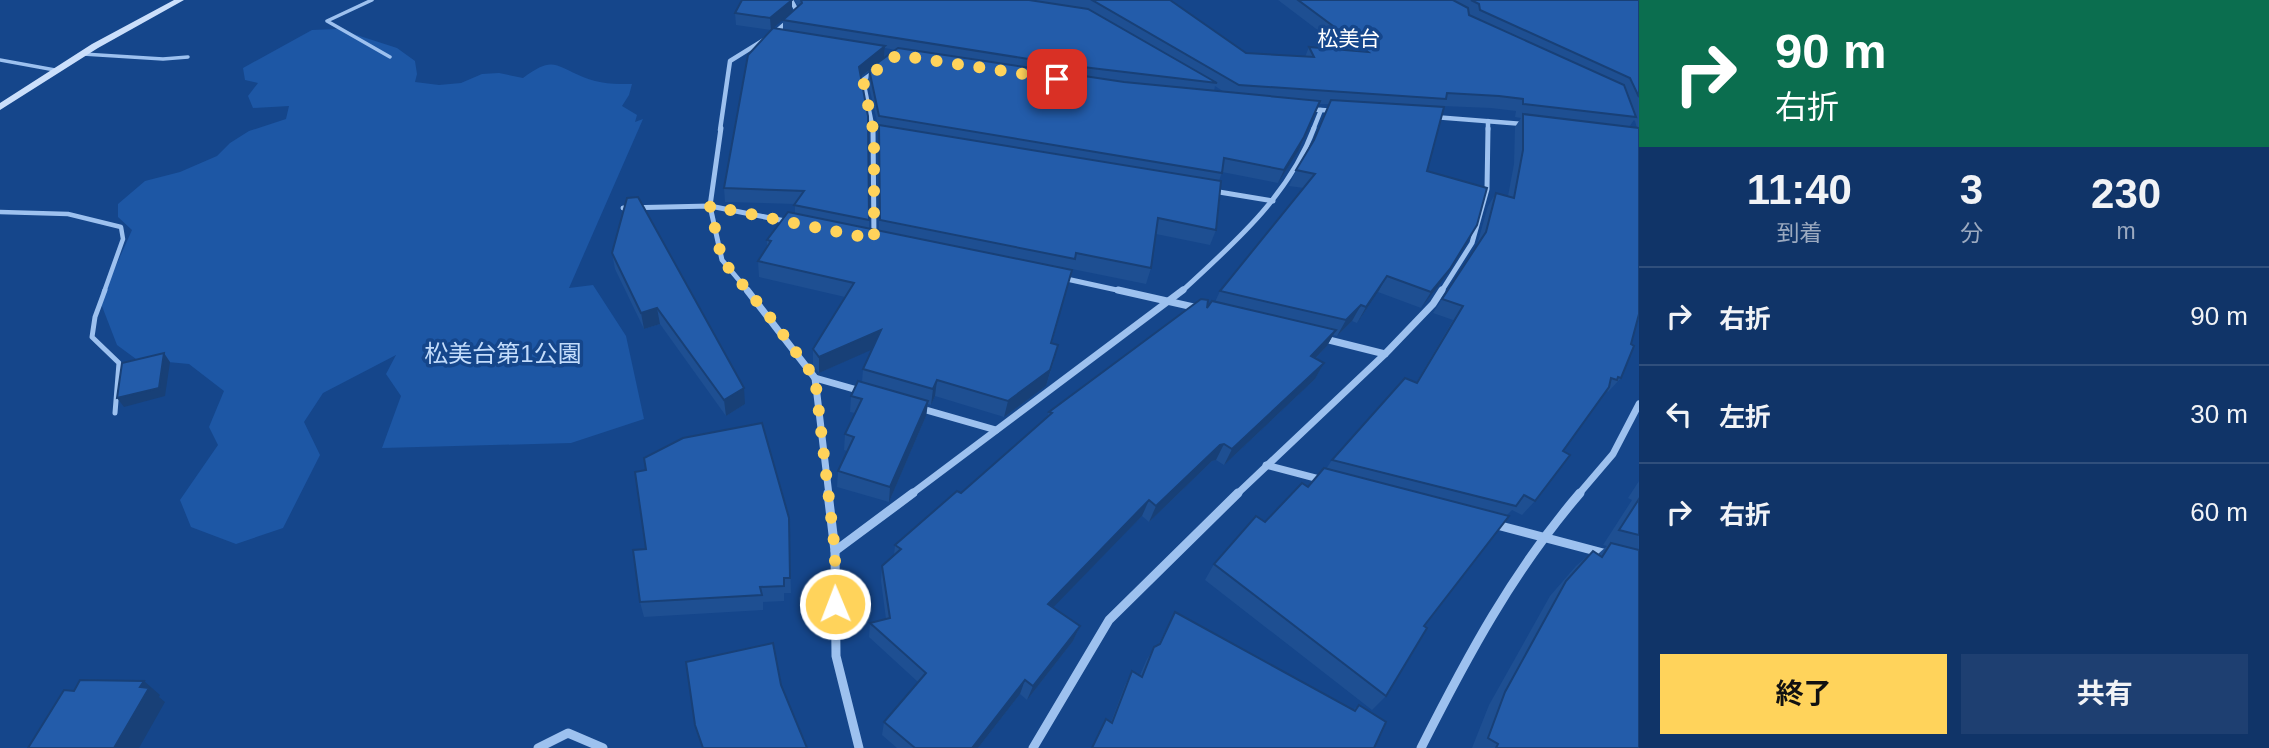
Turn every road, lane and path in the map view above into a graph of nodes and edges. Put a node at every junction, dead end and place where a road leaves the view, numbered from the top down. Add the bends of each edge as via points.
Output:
1 (180, 0) edge
2 (372, 0) edge
3 (791, 0) edge
4 (772, 35) junction
5 (784, 37) edge
6 (82, 53) junction
7 (188, 57) dead end
8 (390, 57) dead end
9 (0, 60) edge
10 (880, 67) edge
11 (55, 70) junction
12 (0, 107) edge
13 (1297, 108) edge
14 (1321, 110) junction
15 (1349, 112) edge
16 (1433, 117) edge
17 (1488, 121) junction
18 (1528, 125) edge
19 (874, 134) junction
20 (887, 136) edge
21 (1204, 189) edge
22 (1273, 201) junction
23 (710, 206) junction
24 (623, 208) edge
25 (0, 212) edge
26 (792, 223) edge
27 (860, 236) edge
28 (874, 239) junction
29 (887, 242) edge
30 (1049, 275) edge
31 (1171, 301) junction
32 (1211, 311) edge
33 (1318, 338) edge
34 (1385, 354) junction
35 (815, 378) junction
36 (866, 393) edge
37 (905, 404) edge
38 (1639, 404) edge
39 (116, 413) dead end
40 (996, 430) junction
41 (1266, 465) junction
42 (1331, 482) edge
43 (1489, 523) edge
44 (1542, 537) junction
45 (835, 551) junction
46 (1615, 556) edge
47 (538, 748) edge
48 (603, 748) edge
49 (859, 748) edge
50 (1033, 748) edge
51 (1421, 748) edge

1 - 6 street
2 - 8 lane via 327,21
3 - 4 street via 798,13
4 - 5 street
4 - 23 street via 730,61
6 - 7 lane
6 - 11 street
9 - 11 lane
10 - 19 street via 863,80
11 - 12 street
13 - 14 street
14 - 15 street
14 - 22 street via 1303,158
16 - 17 street
17 - 18 street
17 - 34 street via 1487,189 1472,243 1433,304
19 - 20 street
19 - 28 street
21 - 22 street
22 - 31 street
23 - 24 street
23 - 26 street
23 - 35 street via 722,260
25 - 39 lane via 68,214 121,227 123,239 92,337 119,363
27 - 28 street
28 - 29 street
30 - 31 street
31 - 32 street
31 - 40 street
33 - 34 street
34 - 41 street
35 - 36 street
35 - 45 street
37 - 40 street
38 - 44 street via 1613,454
40 - 45 street
41 - 42 street
41 - 50 street via 1109,620
43 - 44 street
44 - 46 street
44 - 51 street via 1470,650
45 - 49 street via 836,656
47 - 48 street via 568,733

